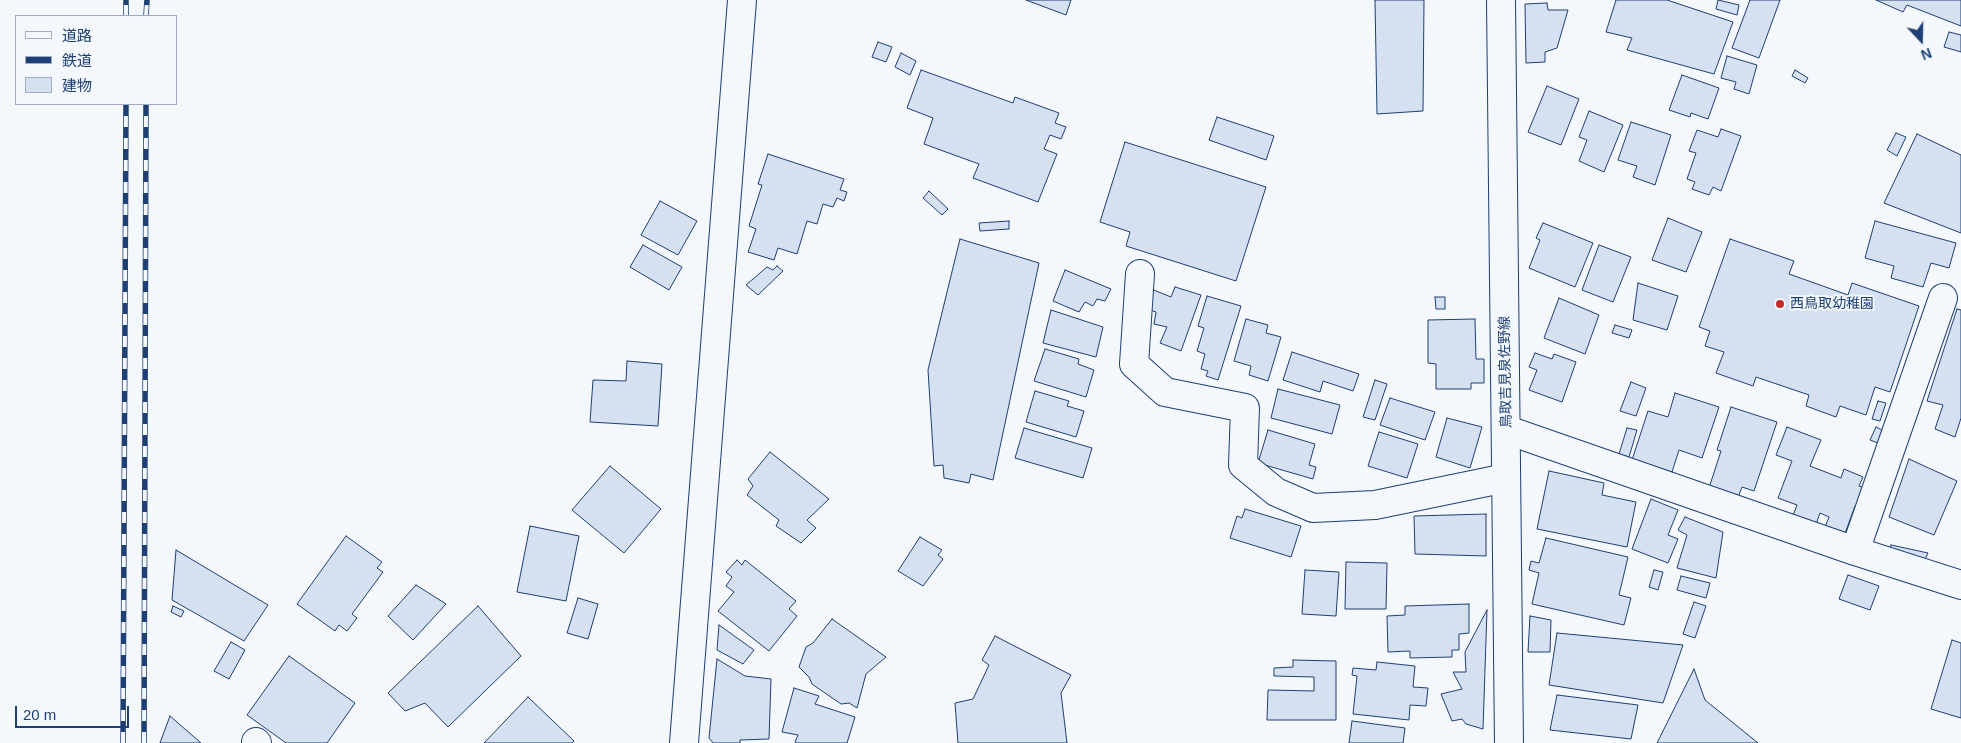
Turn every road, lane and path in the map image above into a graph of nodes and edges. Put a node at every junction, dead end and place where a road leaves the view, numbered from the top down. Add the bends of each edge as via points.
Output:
1 (742, 0) edge
2 (1501, 0) edge
3 (1140, 274) dead end
4 (1943, 298) dead end
5 (1506, 430) junction
6 (1506, 478) junction
7 (1855, 552) junction
8 (1961, 585) edge
9 (684, 743) edge
10 (1509, 743) edge

1 - 9 street
2 - 5 street, 鳥取吉見泉佐野線
3 - 6 street via 1134,364 1165,392 1245,408 1243,465 1276,492 1313,508 1375,505
4 - 7 street
5 - 6 street, 鳥取吉見泉佐野線
5 - 7 street
6 - 10 street, 鳥取吉見泉佐野線
7 - 8 street

